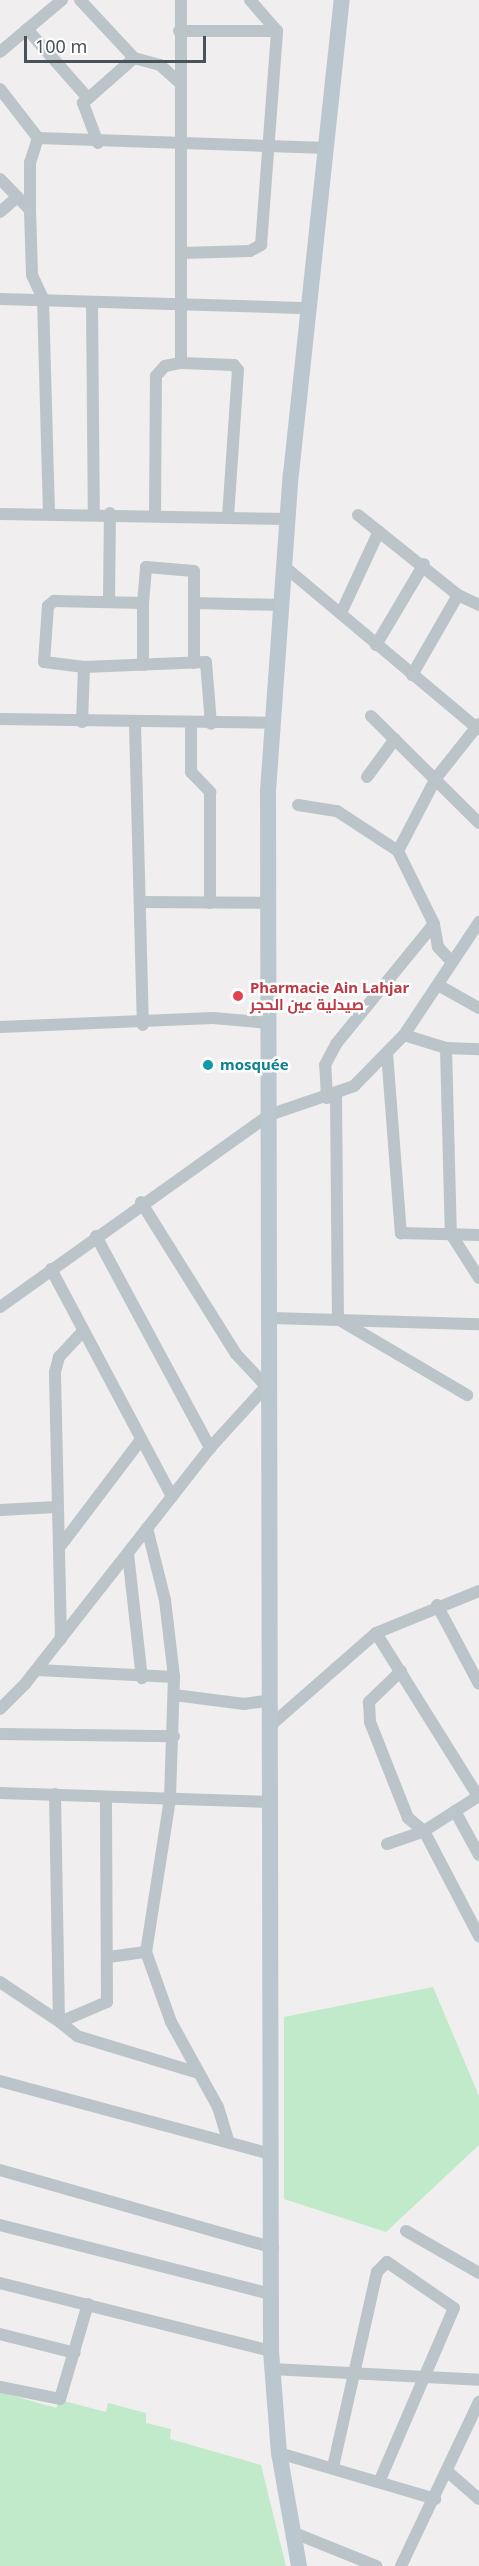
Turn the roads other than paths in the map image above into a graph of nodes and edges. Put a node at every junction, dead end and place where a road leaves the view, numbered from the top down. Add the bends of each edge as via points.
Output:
1 (62, 0) edge
2 (80, 0) edge
3 (181, 0) edge
4 (250, 0) edge
5 (342, 0) edge
6 (27, 29) junction
7 (179, 31) junction
8 (277, 31) junction
9 (0, 52) edge
10 (134, 58) junction
11 (179, 82) junction
12 (0, 89) edge
13 (86, 96) junction
14 (38, 138) junction
15 (98, 143) junction
16 (180, 143) junction
17 (266, 143) junction
18 (326, 148) junction
19 (0, 178) edge
20 (17, 196) junction
21 (30, 210) junction
22 (0, 212) edge
23 (182, 253) junction
24 (0, 299) edge
25 (43, 299) junction
26 (92, 304) junction
27 (178, 304) junction
28 (308, 308) junction
29 (181, 363) junction
30 (94, 513) junction
31 (110, 513) junction
32 (0, 514) edge
33 (49, 514) junction
34 (155, 514) junction
35 (228, 515) junction
36 (358, 515) dead end
37 (289, 519) junction
38 (379, 531) junction
39 (424, 564) junction
40 (285, 567) junction
41 (458, 595) junction
42 (109, 602) junction
43 (143, 603) junction
44 (194, 603) junction
45 (281, 605) junction
46 (479, 605) edge
47 (341, 613) junction
48 (376, 645) junction
49 (194, 663) junction
50 (143, 665) junction
51 (84, 667) junction
52 (412, 675) junction
53 (371, 716) dead end
54 (0, 719) edge
55 (82, 722) junction
56 (270, 723) junction
57 (135, 724) junction
58 (191, 724) junction
59 (211, 724) junction
60 (477, 726) edge
61 (395, 739) junction
62 (367, 777) dead end
63 (436, 778) junction
64 (298, 805) dead end
65 (479, 823) edge
66 (398, 851) junction
67 (140, 902) junction
68 (210, 903) junction
69 (269, 903) junction
70 (479, 922) edge
71 (434, 924) junction
72 (452, 962) junction
73 (438, 985) junction
74 (479, 1008) edge
75 (269, 1023) junction
76 (143, 1025) junction
77 (0, 1028) edge
78 (404, 1035) junction
79 (446, 1048) junction
80 (479, 1049) edge
81 (387, 1053) junction
82 (332, 1097) junction
83 (269, 1115) junction
84 (141, 1202) junction
85 (451, 1233) junction
86 (479, 1235) edge
87 (96, 1236) junction
88 (51, 1269) junction
89 (479, 1278) edge
90 (0, 1307) edge
91 (272, 1318) junction
92 (338, 1319) junction
93 (479, 1324) edge
94 (83, 1331) junction
95 (269, 1383) junction
96 (467, 1395) dead end
97 (140, 1441) junction
98 (210, 1448) junction
99 (172, 1497) junction
100 (56, 1507) junction
101 (0, 1510) edge
102 (147, 1528) junction
103 (59, 1548) junction
104 (128, 1554) junction
105 (479, 1592) edge
106 (437, 1605) junction
107 (376, 1633) junction
108 (61, 1639) junction
109 (37, 1670) junction
110 (401, 1671) junction
111 (174, 1677) junction
112 (142, 1678) junction
113 (479, 1684) edge
114 (174, 1695) junction
115 (271, 1700) junction
116 (0, 1709) edge
117 (271, 1725) junction
118 (0, 1734) edge
119 (174, 1736) junction
120 (0, 1793) edge
121 (55, 1794) junction
122 (479, 1796) edge
123 (106, 1797) junction
124 (170, 1799) junction
125 (270, 1802) junction
126 (454, 1811) junction
127 (424, 1831) junction
128 (387, 1844) dead end
129 (479, 1855) edge
130 (479, 1936) edge
131 (146, 1952) junction
132 (109, 1957) junction
133 (0, 1982) edge
134 (60, 2020) junction
135 (199, 2073) junction
136 (0, 2081) edge
137 (229, 2142) junction
138 (271, 2154) junction
139 (0, 2170) edge
140 (0, 2225) edge
141 (406, 2231) dead end
142 (273, 2248) junction
143 (479, 2273) edge
144 (0, 2283) edge
145 (270, 2294) junction
146 (88, 2304) junction
147 (0, 2334) edge
148 (271, 2351) junction
149 (75, 2353) junction
150 (272, 2369) junction
151 (352, 2370) junction
152 (423, 2378) junction
153 (479, 2380) edge
154 (0, 2387) edge
155 (479, 2402) edge
156 (475, 2424) edge
157 (279, 2453) junction
158 (333, 2467) junction
159 (448, 2472) junction
160 (380, 2480) junction
161 (435, 2499) junction
162 (479, 2499) edge
163 (292, 2532) junction
164 (299, 2566) edge
165 (376, 2566) edge
166 (401, 2566) edge

1 - 6 street
2 - 10 street
3 - 7 street
4 - 8 street
5 - 18 main road
6 - 9 street
6 - 13 street
7 - 8 street
7 - 11 street
8 - 17 street
10 - 11 street via 150,60
10 - 13 street
11 - 16 street
12 - 14 street
13 - 15 street via 83,110
14 - 15 street
14 - 21 street via 30,162
15 - 16 street
16 - 17 street
16 - 23 street
17 - 18 street
17 - 23 street via 258,248
18 - 28 main road
19 - 20 street
20 - 21 street
20 - 22 street
21 - 25 street via 32,275
23 - 27 street
24 - 25 street
25 - 26 street
25 - 33 street
26 - 27 street
26 - 30 street
27 - 28 street
27 - 29 street
28 - 37 main road
29 - 34 street via 165,366 156,376
29 - 35 street via 234,365 238,370
30 - 31 street
30 - 33 street
31 - 34 street
31 - 42 street
32 - 33 street
34 - 35 street
35 - 37 street
36 - 38 street
37 - 40 main road
38 - 39 street
38 - 47 street
39 - 41 street
39 - 48 street
40 - 45 main road
40 - 47 street
41 - 46 street
41 - 52 street
42 - 43 street
42 - 51 street via 54,601 48,606 44,662
43 - 44 street via 145,569 189,567 195,573
43 - 50 street
44 - 45 street
44 - 49 street
45 - 56 main road
47 - 48 street
48 - 52 street
49 - 50 street
49 - 59 street via 210,668
50 - 51 street
51 - 55 street
52 - 60 street
53 - 61 street
54 - 55 street
55 - 57 street
56 - 59 street
56 - 69 main road
57 - 58 street
57 - 67 street
58 - 59 street
58 - 68 street via 190,772 210,792
60 - 63 street
61 - 62 street
61 - 63 street
63 - 65 street
63 - 66 street
64 - 66 street via 337,811
66 - 71 street
67 - 68 street
67 - 76 street
68 - 69 street
69 - 75 main road
70 - 72 street
71 - 72 street via 438,947
71 - 82 street via 332,1051 325,1065
72 - 73 street
73 - 74 street
73 - 78 street
75 - 76 street via 213,1018
75 - 83 main road
76 - 77 street
78 - 79 street
78 - 81 street
79 - 80 street
79 - 85 street
81 - 82 street
81 - 85 street via 401,1233
82 - 83 street
82 - 92 street
83 - 84 street
83 - 91 main road
84 - 87 street
84 - 95 street via 236,1354
85 - 86 street
85 - 89 street
87 - 88 street
87 - 98 street
88 - 90 street
88 - 94 street
91 - 92 street
91 - 95 main road
92 - 93 street
92 - 96 street
94 - 97 street
94 - 100 street via 59,1357 56,1372
95 - 98 street
95 - 115 main road
97 - 99 street
97 - 103 street
98 - 99 street
99 - 102 street
100 - 101 street
100 - 103 street
102 - 104 street
102 - 111 street via 165,1600
103 - 108 street
104 - 108 street
104 - 112 street
105 - 106 street
106 - 107 street
106 - 113 street
107 - 110 street
107 - 117 street
108 - 109 street
109 - 112 street
109 - 116 street
110 - 122 street
110 - 127 street via 369,1702 368,1711 408,1818
111 - 112 street
111 - 114 street
114 - 115 street via 244,1704
114 - 119 street
115 - 117 main road
117 - 125 main road
118 - 119 street
119 - 124 street
120 - 121 street
121 - 123 street
121 - 134 street
122 - 126 street
123 - 124 street
123 - 132 street
124 - 125 street
124 - 131 street
125 - 138 main road
126 - 127 street
126 - 129 street
127 - 128 street
127 - 130 street
131 - 132 street
131 - 135 street via 171,2022
132 - 134 street via 107,2002
133 - 134 street
134 - 135 street via 77,2036
135 - 137 street
136 - 137 street
137 - 138 street
138 - 142 main road
139 - 142 street
140 - 145 street
141 - 143 street
142 - 145 main road
144 - 146 street
145 - 148 main road
146 - 148 street
146 - 149 street
147 - 149 street
148 - 150 main road
149 - 154 street via 63,2396 57,2401
150 - 151 street
150 - 157 main road
151 - 152 street
151 - 152 street via 377,2272 387,2262 454,2307
151 - 158 street
152 - 153 street
152 - 160 street
155 - 156 street
156 - 159 street
157 - 158 street
157 - 163 main road
158 - 160 street
159 - 161 street
159 - 162 street
160 - 161 street
161 - 166 street
163 - 164 main road
163 - 165 street

